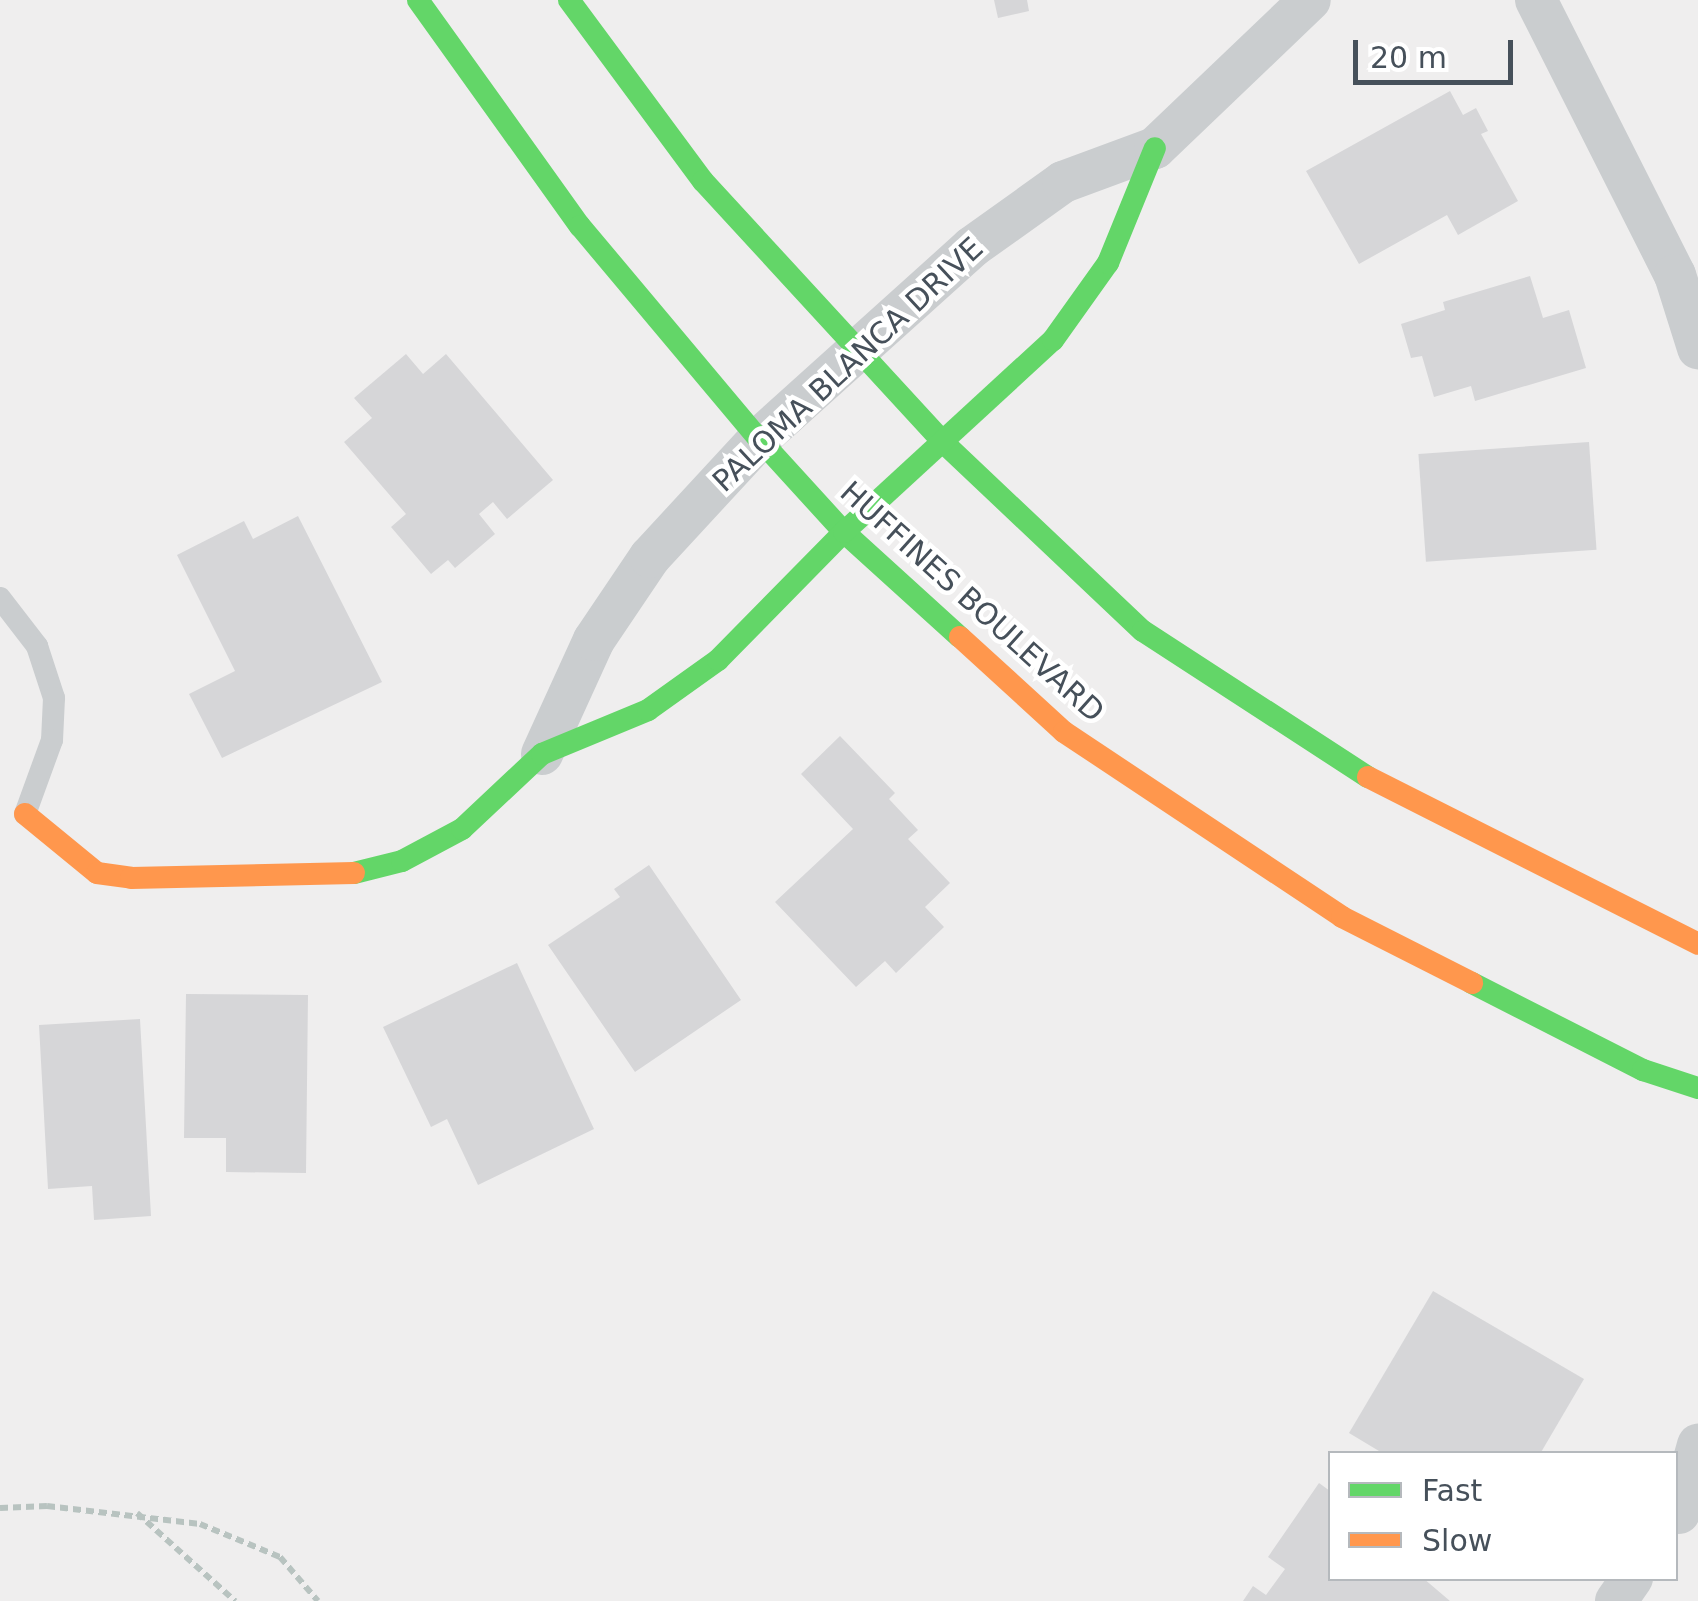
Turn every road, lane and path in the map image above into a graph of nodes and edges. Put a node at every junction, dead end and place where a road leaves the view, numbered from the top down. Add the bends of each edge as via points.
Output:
1 (418, 0) edge
2 (569, 0) edge
3 (1310, 0) edge
4 (1536, 0) edge
5 (1155, 148) junction
6 (1698, 348) edge
7 (858, 350) junction
8 (759, 439) junction
9 (946, 444) junction
10 (844, 532) junction
11 (0, 598) edge
12 (542, 754) junction
13 (26, 814) joint
14 (1698, 944) edge
15 (1698, 1088) edge
16 (1698, 1445) edge
17 (1684, 1507) edge
18 (0, 1508) edge
19 (137, 1514) junction
20 (235, 1601) edge
21 (318, 1601) edge

1 - 8 main road, HUFFINES BOULEVARD via 580,226
2 - 7 main road via 703,181
3 - 5 street, PALOMA BLANCA DRIVE
4 - 6 street via 1675,275
5 - 7 street, PALOMA BLANCA DRIVE via 1063,182 972,247
5 - 9 main road, PALOMA BLANCA DRIVE via 1108,263 1052,340
7 - 8 street, PALOMA BLANCA DRIVE
7 - 9 main road
8 - 10 main road, HUFFINES BOULEVARD
8 - 12 street, PALOMA BLANCA DRIVE via 650,557 594,640
9 - 10 main road, PALOMA BLANCA DRIVE
9 - 14 main road via 1143,631 1308,743 1436,816
10 - 12 main road, PALOMA BLANCA DRIVE via 718,660 648,710
10 - 15 main road, HUFFINES BOULEVARD via 1064,732 1342,917 1643,1070
11 - 13 lane via 37,646 54,698 52,740
12 - 13 main road, PALOMA BLANCA DRIVE via 462,829 402,861 342,876 233,881 97,873 66,854
16 - 17 street
18 - 19 path
19 - 20 path
19 - 21 path via 242,1538 280,1557

